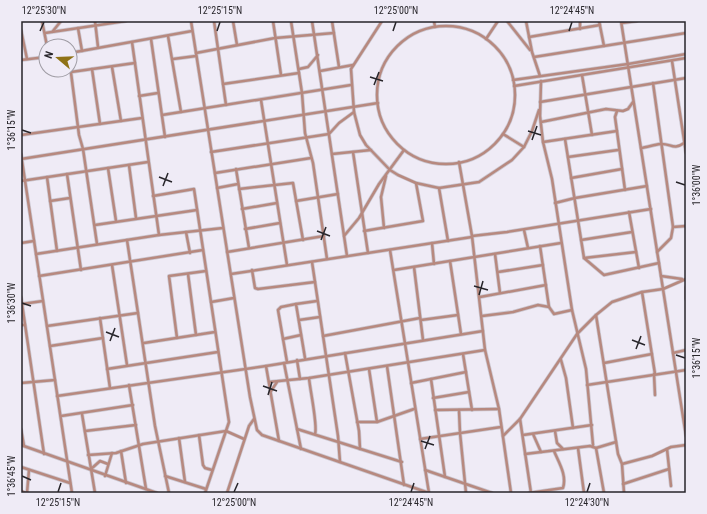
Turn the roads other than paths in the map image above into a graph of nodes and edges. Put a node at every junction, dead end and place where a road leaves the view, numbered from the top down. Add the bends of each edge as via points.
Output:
1 (42, 21) edge
2 (61, 21) edge
3 (95, 21) edge
4 (126, 21) edge
5 (191, 21) edge
6 (214, 21) edge
7 (233, 21) edge
8 (273, 21) edge
9 (292, 21) edge
10 (312, 21) edge
11 (332, 21) edge
12 (382, 21) edge
13 (434, 21) edge
14 (498, 21) edge
15 (507, 21) edge
16 (526, 21) edge
17 (580, 21) edge
18 (599, 21) edge
19 (637, 21) edge
20 (621, 22) edge
21 (95, 25) junction
22 (600, 25) junction
23 (435, 27) junction
24 (78, 28) junction
25 (580, 29) junction
26 (21, 30) edge
27 (53, 32) junction
28 (192, 32) junction
29 (45, 33) junction
30 (334, 33) junction
31 (686, 33) edge
32 (314, 35) junction
33 (168, 36) junction
34 (294, 36) junction
35 (529, 37) junction
36 (46, 38) edge
37 (275, 38) junction
38 (150, 39) junction
39 (486, 39) junction
40 (132, 42) junction
41 (625, 44) junction
42 (237, 45) junction
43 (604, 46) junction
44 (98, 47) junction
45 (218, 49) junction
46 (82, 51) junction
47 (78, 52) edge
48 (532, 52) junction
49 (686, 54) edge
50 (196, 55) junction
51 (318, 55) junction
52 (534, 57) junction
53 (38, 58) edge
54 (686, 58) edge
55 (27, 59) junction
56 (173, 59) junction
57 (21, 60) edge
58 (672, 60) junction
59 (135, 63) junction
60 (628, 64) junction
61 (352, 65) junction
62 (112, 66) junction
63 (339, 67) junction
64 (629, 68) junction
65 (92, 69) junction
66 (299, 69) junction
67 (78, 71) edge
68 (320, 71) junction
69 (299, 73) junction
70 (281, 75) junction
71 (582, 75) junction
72 (540, 76) junction
73 (72, 78) edge
74 (686, 78) edge
75 (513, 80) junction
76 (675, 80) junction
77 (541, 81) junction
78 (653, 83) junction
79 (224, 84) junction
80 (351, 85) junction
81 (514, 86) junction
82 (632, 87) junction
83 (323, 90) junction
84 (158, 93) junction
85 (302, 93) junction
86 (585, 94) junction
87 (139, 96) junction
88 (261, 100) junction
89 (634, 101) junction
90 (540, 102) junction
91 (378, 103) junction
92 (226, 105) junction
93 (354, 107) junction
94 (540, 107) junction
95 (205, 109) junction
96 (326, 111) junction
97 (617, 111) junction
98 (181, 112) junction
99 (354, 112) junction
100 (588, 113) junction
101 (162, 115) junction
102 (303, 115) junction
103 (142, 118) junction
104 (121, 121) junction
105 (264, 121) junction
106 (541, 122) junction
107 (100, 124) junction
108 (78, 127) junction
109 (208, 130) junction
110 (617, 131) junction
111 (329, 134) junction
112 (502, 134) junction
113 (21, 135) edge
114 (592, 135) junction
115 (164, 137) junction
116 (306, 137) junction
117 (566, 139) junction
118 (145, 140) junction
119 (543, 142) junction
120 (268, 143) junction
121 (685, 143) edge
122 (662, 144) junction
123 (524, 147) junction
124 (641, 148) junction
125 (83, 149) junction
126 (371, 150) junction
127 (404, 150) junction
128 (618, 150) junction
129 (211, 152) junction
130 (353, 152) junction
131 (686, 153) edge
132 (21, 154) edge
133 (332, 154) junction
134 (568, 157) junction
135 (311, 158) junction
136 (21, 159) edge
137 (148, 162) junction
138 (459, 162) junction
139 (271, 164) junction
140 (128, 165) junction
141 (108, 168) junction
142 (236, 169) junction
143 (622, 169) junction
144 (390, 170) junction
145 (87, 171) junction
146 (215, 173) junction
147 (67, 174) junction
148 (386, 174) junction
149 (47, 177) junction
150 (572, 178) junction
151 (21, 181) edge
152 (25, 181) junction
153 (416, 183) junction
154 (238, 184) junction
155 (274, 185) junction
156 (463, 186) junction
157 (647, 186) junction
158 (217, 188) junction
159 (439, 188) junction
160 (239, 189) junction
161 (625, 190) junction
162 (338, 194) junction
163 (153, 196) junction
164 (318, 197) junction
165 (70, 198) junction
166 (574, 198) junction
167 (296, 200) junction
168 (50, 201) junction
169 (555, 203) junction
170 (277, 204) junction
171 (242, 209) junction
172 (197, 210) junction
173 (651, 210) junction
174 (629, 212) junction
175 (362, 214) junction
176 (157, 215) junction
177 (136, 218) junction
178 (578, 220) junction
179 (116, 221) junction
180 (280, 223) junction
181 (558, 224) junction
182 (95, 225) junction
183 (686, 226) edge
184 (223, 228) junction
185 (384, 228) junction
186 (673, 228) junction
187 (246, 229) junction
188 (200, 230) junction
189 (524, 230) junction
190 (364, 231) junction
191 (186, 232) junction
192 (632, 232) junction
193 (159, 234) junction
194 (324, 236) junction
195 (344, 236) junction
196 (472, 237) junction
197 (127, 240) junction
198 (303, 240) junction
199 (581, 240) junction
200 (34, 241) junction
201 (448, 241) junction
202 (21, 243) edge
203 (283, 243) junction
204 (561, 243) junction
205 (98, 244) junction
206 (432, 244) junction
207 (540, 246) junction
208 (77, 248) junction
209 (249, 248) junction
210 (528, 248) junction
211 (203, 250) junction
212 (390, 250) junction
213 (57, 251) junction
214 (227, 252) junction
215 (636, 252) junction
216 (657, 252) junction
217 (190, 253) junction
218 (368, 253) junction
219 (36, 254) junction
220 (495, 254) junction
221 (348, 256) junction
222 (475, 257) junction
223 (584, 258) junction
224 (327, 259) junction
225 (450, 261) junction
226 (130, 262) junction
227 (312, 262) junction
228 (659, 263) junction
229 (434, 264) junction
230 (112, 265) junction
231 (543, 265) junction
232 (286, 266) junction
233 (414, 267) junction
234 (639, 268) junction
235 (81, 270) junction
236 (252, 270) junction
237 (394, 270) junction
238 (206, 271) junction
239 (498, 272) junction
240 (188, 274) junction
241 (230, 274) junction
242 (39, 276) junction
243 (661, 276) junction
244 (684, 279) edge
245 (315, 282) junction
246 (546, 285) junction
247 (686, 287) edge
248 (663, 289) junction
249 (642, 292) junction
250 (500, 293) junction
251 (480, 296) junction
252 (21, 297) edge
253 (234, 298) junction
254 (686, 299) edge
255 (43, 301) junction
256 (317, 301) junction
257 (211, 302) junction
258 (22, 304) edge
259 (296, 304) junction
260 (549, 307) junction
261 (572, 310) junction
262 (138, 312) junction
263 (120, 315) junction
264 (458, 315) junction
265 (596, 315) junction
266 (482, 316) junction
267 (320, 317) junction
268 (100, 318) junction
269 (420, 319) junction
270 (299, 320) junction
271 (401, 322) junction
272 (21, 325) edge
273 (25, 325) junction
274 (47, 326) junction
275 (483, 331) junction
276 (216, 332) junction
277 (461, 334) junction
278 (577, 334) junction
279 (196, 335) junction
280 (301, 336) junction
281 (322, 336) junction
282 (103, 338) junction
283 (177, 338) junction
284 (283, 339) junction
285 (423, 340) junction
286 (144, 343) junction
287 (405, 344) junction
288 (50, 346) junction
289 (485, 350) junction
290 (686, 350) edge
291 (218, 352) junction
292 (673, 352) junction
293 (344, 353) junction
294 (463, 354) junction
295 (652, 354) junction
296 (325, 355) junction
297 (305, 358) junction
298 (297, 360) junction
299 (560, 360) junction
300 (147, 362) junction
301 (286, 362) junction
302 (408, 362) junction
303 (604, 363) junction
304 (127, 365) junction
305 (266, 366) junction
306 (387, 366) junction
307 (245, 368) junction
308 (107, 369) junction
309 (369, 369) junction
310 (686, 370) edge
311 (676, 371) junction
312 (221, 372) junction
313 (348, 372) junction
314 (466, 372) junction
315 (655, 374) junction
316 (328, 375) junction
317 (309, 378) junction
318 (300, 379) junction
319 (431, 379) junction
320 (55, 380) junction
321 (288, 381) junction
322 (34, 382) junction
323 (150, 382) junction
324 (269, 382) junction
325 (277, 382) junction
326 (607, 382) junction
327 (21, 383) edge
328 (411, 383) junction
329 (129, 385) junction
330 (587, 385) junction
331 (110, 388) junction
332 (271, 391) junction
333 (469, 392) junction
334 (655, 395) dead end
335 (57, 396) junction
336 (433, 398) junction
337 (132, 405) junction
338 (414, 409) junction
339 (499, 409) junction
340 (435, 410) junction
341 (459, 410) junction
342 (472, 410) junction
343 (82, 414) junction
344 (61, 416) junction
345 (395, 417) junction
346 (254, 419) junction
347 (520, 419) junction
348 (357, 422) junction
349 (377, 422) junction
350 (136, 425) junction
351 (592, 425) junction
352 (502, 427) junction
353 (297, 428) junction
354 (573, 428) junction
355 (21, 429) edge
356 (85, 431) junction
357 (226, 431) junction
358 (555, 431) junction
359 (315, 434) junction
360 (460, 434) junction
361 (532, 434) junction
362 (199, 435) junction
363 (523, 435) junction
364 (686, 436) edge
365 (439, 437) junction
366 (503, 437) junction
367 (179, 438) junction
368 (244, 439) junction
369 (420, 439) junction
370 (158, 441) junction
371 (339, 441) junction
372 (280, 442) junction
373 (616, 442) junction
374 (139, 445) junction
375 (593, 445) junction
376 (686, 445) edge
377 (23, 446) edge
378 (578, 448) junction
379 (596, 448) junction
380 (301, 449) junction
381 (360, 449) junction
382 (667, 449) junction
383 (563, 450) junction
384 (554, 451) junction
385 (121, 452) junction
386 (541, 452) junction
387 (112, 453) junction
388 (44, 454) junction
389 (88, 454) junction
390 (525, 454) junction
391 (340, 462) junction
392 (402, 462) junction
393 (67, 463) junction
394 (108, 464) junction
395 (622, 464) junction
396 (21, 467) edge
397 (669, 469) junction
398 (29, 470) junction
399 (90, 470) junction
400 (212, 470) junction
401 (425, 470) junction
402 (105, 476) junction
403 (165, 476) junction
404 (445, 477) junction
405 (185, 482) junction
406 (126, 483) junction
407 (70, 484) junction
408 (465, 484) junction
409 (623, 484) junction
410 (404, 485) junction
411 (671, 486) dead end
412 (206, 489) junction
413 (146, 490) junction
414 (21, 491) edge
415 (26, 493) edge
416 (72, 493) edge
417 (95, 493) edge
418 (157, 493) edge
419 (169, 493) edge
420 (205, 493) edge
421 (227, 493) edge
422 (429, 493) edge
423 (466, 493) edge
424 (492, 493) edge
425 (511, 493) edge
426 (530, 493) edge
427 (584, 493) edge
428 (604, 493) edge
429 (624, 493) edge

1 - 29 street
2 - 27 street
3 - 21 street
4 - 21 street
5 - 28 street
6 - 45 street
7 - 42 street
8 - 37 street
9 - 34 street
10 - 32 street
11 - 30 street
12 - 61 street
13 - 23 street
14 - 39 street
15 - 48 street
16 - 35 street
17 - 25 street
18 - 22 street
19 - 20 street
20 - 41 street
21 - 24 street
21 - 44 street
22 - 25 street
22 - 43 street
23 - 39 street via 462,28
23 - 91 street via 408,37 390,55 379,79
24 - 27 street
24 - 46 street
25 - 35 street
26 - 55 street
27 - 29 street
28 - 33 street
28 - 50 street
29 - 36 street
30 - 32 street
30 - 63 street
31 - 41 street
32 - 34 street
32 - 51 street
33 - 38 street
33 - 56 street
34 - 37 street
34 - 66 street
35 - 48 street
37 - 42 street
37 - 70 street
38 - 40 street
38 - 84 street
39 - 75 street via 504,58
40 - 44 street
40 - 59 street
41 - 43 street
41 - 60 street
42 - 45 street
43 - 52 street
44 - 46 street
45 - 50 street
45 - 79 street
46 - 47 street
48 - 52 street
49 - 60 street
50 - 56 street
50 - 95 street
51 - 66 street via 308,67
51 - 68 street
52 - 72 street
53 - 55 street
54 - 58 street
55 - 57 street
56 - 98 street
58 - 64 street
58 - 76 street
59 - 62 street
59 - 87 street
60 - 64 street
60 - 72 street
61 - 63 street
61 - 80 street
62 - 65 street
62 - 104 street
63 - 68 street
64 - 71 street
64 - 82 street
65 - 67 street
65 - 107 street
66 - 69 street
68 - 83 street
69 - 70 street
69 - 85 street
70 - 79 street
71 - 77 street
71 - 86 street
72 - 75 street
73 - 108 street
74 - 76 street
75 - 81 street
76 - 78 street
76 - 121 street
77 - 81 street
77 - 90 street
78 - 82 street
78 - 122 street
79 - 92 street
80 - 83 street
80 - 93 street
81 - 112 street via 512,113
82 - 86 street
82 - 89 street
83 - 85 street
83 - 96 street
84 - 87 street
84 - 101 street
85 - 88 street
85 - 102 street
86 - 90 street
86 - 100 street
87 - 103 street
88 - 92 street
88 - 105 street
89 - 97 street via 628,108
89 - 124 street
90 - 94 street
91 - 93 street
91 - 127 street via 387,130
92 - 95 street
93 - 96 street
93 - 99 street
94 - 106 street
94 - 123 street
95 - 98 street
95 - 109 street
96 - 102 street
96 - 111 street
97 - 100 street via 606,109
97 - 110 street
98 - 101 street
99 - 111 street via 339,122
99 - 126 street via 360,136
100 - 106 street
100 - 114 street via 592,122
101 - 115 street
102 - 105 street
102 - 116 street
103 - 104 street
103 - 118 street
104 - 107 street
105 - 109 street
105 - 120 street
106 - 119 street
107 - 108 street
108 - 113 street
108 - 125 street
109 - 115 street
109 - 129 street
110 - 114 street
110 - 128 street
111 - 116 street
111 - 133 street
112 - 123 street
112 - 138 street via 481,154
114 - 117 street
115 - 118 street
116 - 120 street
116 - 135 street
117 - 119 street
117 - 134 street
118 - 125 street
118 - 137 street
119 - 169 street
120 - 129 street
120 - 139 street
121 - 122 street via 675,147
121 - 131 street
122 - 124 street
122 - 186 street
123 - 156 street via 512,160 479,182
124 - 157 street
125 - 136 street
125 - 145 street
126 - 130 street
126 - 144 street
127 - 138 street via 431,162
127 - 144 street
128 - 134 street
128 - 143 street
129 - 146 street
130 - 133 street
130 - 175 street
132 - 136 street
133 - 162 street
134 - 150 street
135 - 139 street
135 - 164 street
136 - 152 street
137 - 140 street
137 - 163 street
138 - 156 street
139 - 142 street
139 - 155 street
140 - 141 street
140 - 177 street
141 - 145 street
141 - 179 street
142 - 146 street
142 - 154 street
143 - 150 street
143 - 161 street
144 - 148 street
144 - 153 street
145 - 147 street
145 - 182 street
146 - 158 street
147 - 149 street
147 - 165 street
148 - 175 street
148 - 185 street via 381,197
149 - 152 street
149 - 168 street
150 - 166 street
151 - 152 street
152 - 200 street
153 - 159 street
153 - 185 street via 423,221
154 - 158 street
154 - 160 street
155 - 160 street
155 - 167 street via 293,183
155 - 170 street
156 - 159 street
156 - 196 street
157 - 161 street
157 - 173 street
158 - 184 street
159 - 201 street
160 - 171 street
161 - 166 street
162 - 164 street
162 - 195 street
163 - 172 street via 194,189
163 - 176 street
164 - 167 street
164 - 194 street
165 - 168 street
165 - 208 street
166 - 169 street
166 - 178 street
167 - 198 street
168 - 213 street
169 - 181 street
170 - 171 street
170 - 180 street
171 - 187 street
172 - 176 street
172 - 188 street
173 - 174 street
173 - 216 street
174 - 178 street
174 - 192 street
175 - 190 street
175 - 195 street
176 - 177 street
176 - 193 street
177 - 179 street
178 - 181 street
178 - 199 street
179 - 182 street
180 - 187 street
180 - 203 street
181 - 189 street
181 - 204 street
182 - 205 street
183 - 186 street
184 - 188 street
184 - 214 street
185 - 190 street
186 - 216 street via 671,238
187 - 209 street
188 - 191 street
188 - 211 street
189 - 196 street
189 - 210 street
190 - 218 street
191 - 193 street
191 - 217 street
192 - 199 street
192 - 215 street
193 - 197 street
194 - 198 street
194 - 224 street
195 - 221 street
196 - 201 street
196 - 222 street
197 - 205 street
197 - 226 street
198 - 203 street
199 - 223 street
200 - 202 street
200 - 219 street
201 - 206 street
203 - 209 street
203 - 232 street
204 - 207 street
204 - 261 street
205 - 208 street
206 - 212 street
206 - 229 street
207 - 210 street
207 - 231 street
208 - 213 street
208 - 235 street
209 - 214 street
210 - 220 street
211 - 217 street
211 - 238 street
212 - 218 street
212 - 237 street
213 - 219 street
214 - 241 street
215 - 223 street
215 - 234 street
216 - 228 street
217 - 226 street
218 - 221 street
219 - 242 street
220 - 222 street
220 - 239 street
221 - 224 street
222 - 225 street
222 - 251 street
223 - 234 street via 604,275
224 - 227 street
225 - 229 street
225 - 264 street
226 - 230 street
226 - 262 street
227 - 232 street
227 - 245 street
228 - 234 street
228 - 243 street
229 - 233 street
230 - 235 street
230 - 263 street
231 - 239 street
231 - 246 street
232 - 236 street
233 - 237 street
233 - 269 street
235 - 242 street
236 - 241 street
236 - 245 street via 255,288 258,290
237 - 271 street
238 - 240 street
238 - 257 street
239 - 250 street
240 - 279 street
240 - 283 street via 169,276
241 - 253 street
242 - 255 street
243 - 244 street
243 - 248 street
244 - 248 street
245 - 256 street
246 - 250 street
246 - 260 street
247 - 254 street
248 - 249 street
248 - 292 street
249 - 265 street via 612,302
249 - 295 street
250 - 251 street
251 - 266 street
252 - 258 street
253 - 257 street
253 - 307 street
255 - 258 street
255 - 274 street
256 - 259 street
256 - 267 street
257 - 276 street
258 - 273 street
259 - 270 street
259 - 284 street via 279,309
260 - 261 street via 554,314
260 - 266 street via 538,305 513,312
261 - 278 street
262 - 263 street
262 - 286 street
263 - 268 street
263 - 304 street
264 - 269 street
264 - 277 street
265 - 278 street
265 - 303 street
266 - 275 street
267 - 270 street
267 - 281 street
268 - 274 street
268 - 282 street
269 - 271 street
269 - 285 street
270 - 280 street
271 - 281 street
271 - 287 street
272 - 273 street
273 - 322 street
274 - 288 street
275 - 277 street
275 - 289 street
276 - 279 street
276 - 291 street
277 - 285 street
278 - 299 street
278 - 330 street via 585,362
279 - 283 street
280 - 284 street
280 - 297 street
281 - 296 street
282 - 288 street
282 - 308 street
283 - 286 street
284 - 301 street
285 - 287 street
286 - 300 street
287 - 293 street
287 - 302 street
288 - 320 street
289 - 294 street
289 - 339 street
290 - 292 street
291 - 300 street
291 - 312 street
292 - 311 street
293 - 296 street
293 - 313 street
294 - 302 street
294 - 314 street
295 - 303 street
295 - 315 street
296 - 297 street
296 - 316 street
297 - 298 street
298 - 301 street
298 - 318 street
299 - 347 street
299 - 354 street via 566,378
300 - 304 street
300 - 323 street
301 - 305 street
301 - 321 street
302 - 306 street
302 - 328 street
303 - 326 street
304 - 308 street
305 - 307 street
305 - 324 street
306 - 309 street
306 - 345 street
307 - 312 street
307 - 346 street
308 - 331 street
309 - 313 street
309 - 349 street
310 - 311 street
311 - 315 street
311 - 364 street
312 - 323 street
312 - 357 street via 229,413
313 - 316 street
313 - 348 street
314 - 319 street
314 - 333 street
315 - 326 street
315 - 334 street
316 - 317 street
316 - 371 street
317 - 318 street
317 - 359 street
318 - 321 street
319 - 328 street
319 - 336 street
320 - 322 street
320 - 335 street
321 - 325 street
321 - 353 street
322 - 327 street
322 - 388 street
323 - 329 street
323 - 370 street
324 - 325 street
324 - 332 street
325 - 332 street
326 - 330 street
326 - 373 street
328 - 338 street
329 - 331 street
329 - 337 street
330 - 351 street
331 - 335 street
332 - 372 street
333 - 336 street
333 - 342 street
335 - 344 street
336 - 340 street
337 - 343 street
337 - 350 street
338 - 345 street
338 - 369 street
339 - 342 street
339 - 352 street
340 - 341 street
340 - 365 street
341 - 342 street
341 - 360 street
343 - 344 street
343 - 356 street
344 - 393 street
345 - 349 street
345 - 392 street
346 - 368 street
346 - 372 street via 258,433
347 - 363 street
347 - 366 street
348 - 349 street
348 - 381 street
350 - 356 street
350 - 374 street
351 - 354 street
351 - 375 street
352 - 360 street
352 - 366 street
353 - 359 street
353 - 380 street
354 - 358 street
355 - 377 street
356 - 389 street
357 - 362 street
357 - 368 street
357 - 400 street
358 - 361 street
358 - 383 street via 557,443
359 - 371 street
360 - 365 street
360 - 408 street
361 - 363 street
361 - 386 street
362 - 367 street
362 - 400 street via 203,465
363 - 390 street
365 - 369 street
365 - 404 street
366 - 425 street
367 - 370 street
367 - 405 street
368 - 421 street
369 - 401 street
370 - 374 street
370 - 403 street
371 - 381 street
371 - 391 street
372 - 380 street
373 - 379 street
373 - 395 street
374 - 385 street
374 - 413 street
375 - 378 street
375 - 379 street
376 - 382 street
377 - 388 street
378 - 383 street
378 - 427 street
379 - 428 street
380 - 391 street
381 - 392 street
382 - 395 street
382 - 397 street
383 - 384 street
384 - 386 street
384 - 426 street via 562,470 563,488
385 - 387 street
385 - 406 street
386 - 390 street
387 - 389 street
387 - 394 street
388 - 393 street
389 - 399 street
390 - 426 street
391 - 410 street
392 - 410 street
393 - 399 street
393 - 407 street
394 - 399 street via 100,461
394 - 402 street
395 - 409 street
396 - 398 street
397 - 409 street
397 - 411 street
398 - 407 street
398 - 415 street
399 - 402 street
399 - 417 street
400 - 412 street
401 - 404 street
401 - 422 street
402 - 406 street
403 - 405 street
403 - 419 street
404 - 408 street
405 - 412 street
406 - 413 street
407 - 416 street
408 - 423 street
408 - 424 street
409 - 429 street
410 - 422 street
412 - 420 street
413 - 418 street
414 - 415 street

